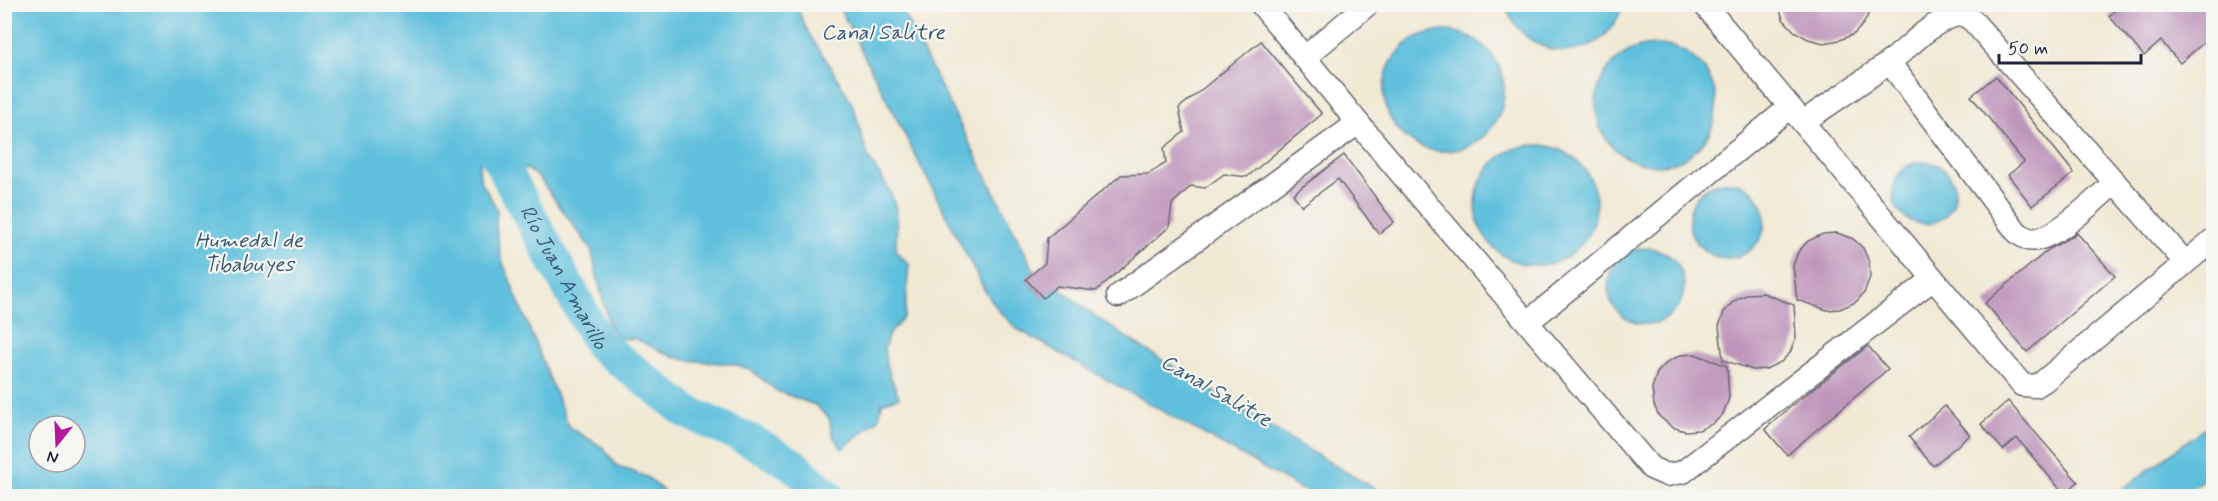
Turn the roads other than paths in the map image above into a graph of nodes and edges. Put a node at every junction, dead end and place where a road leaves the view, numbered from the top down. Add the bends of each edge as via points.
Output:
1 (1260, 4) edge
2 (1368, 4) edge
3 (1704, 4) edge
4 (1304, 58) junction
5 (1889, 62) junction
6 (1796, 115) junction
7 (1358, 123) junction
8 (2115, 182) junction
9 (2214, 239) edge
10 (2185, 262) junction
11 (1933, 279) junction
12 (1118, 296) dead end
13 (1528, 322) junction

1 - 4 street
2 - 4 street
3 - 6 street
4 - 7 street
5 - 6 street
5 - 8 street via 1930,28 1950,16 1963,14
5 - 8 street via 2016,231 2029,239 2040,239 2061,228
6 - 11 street
6 - 13 street
7 - 12 street
7 - 13 street
8 - 10 street
9 - 10 street
10 - 11 street via 2044,381 2028,387 2014,377
11 - 13 street via 1683,472 1667,475 1651,468

